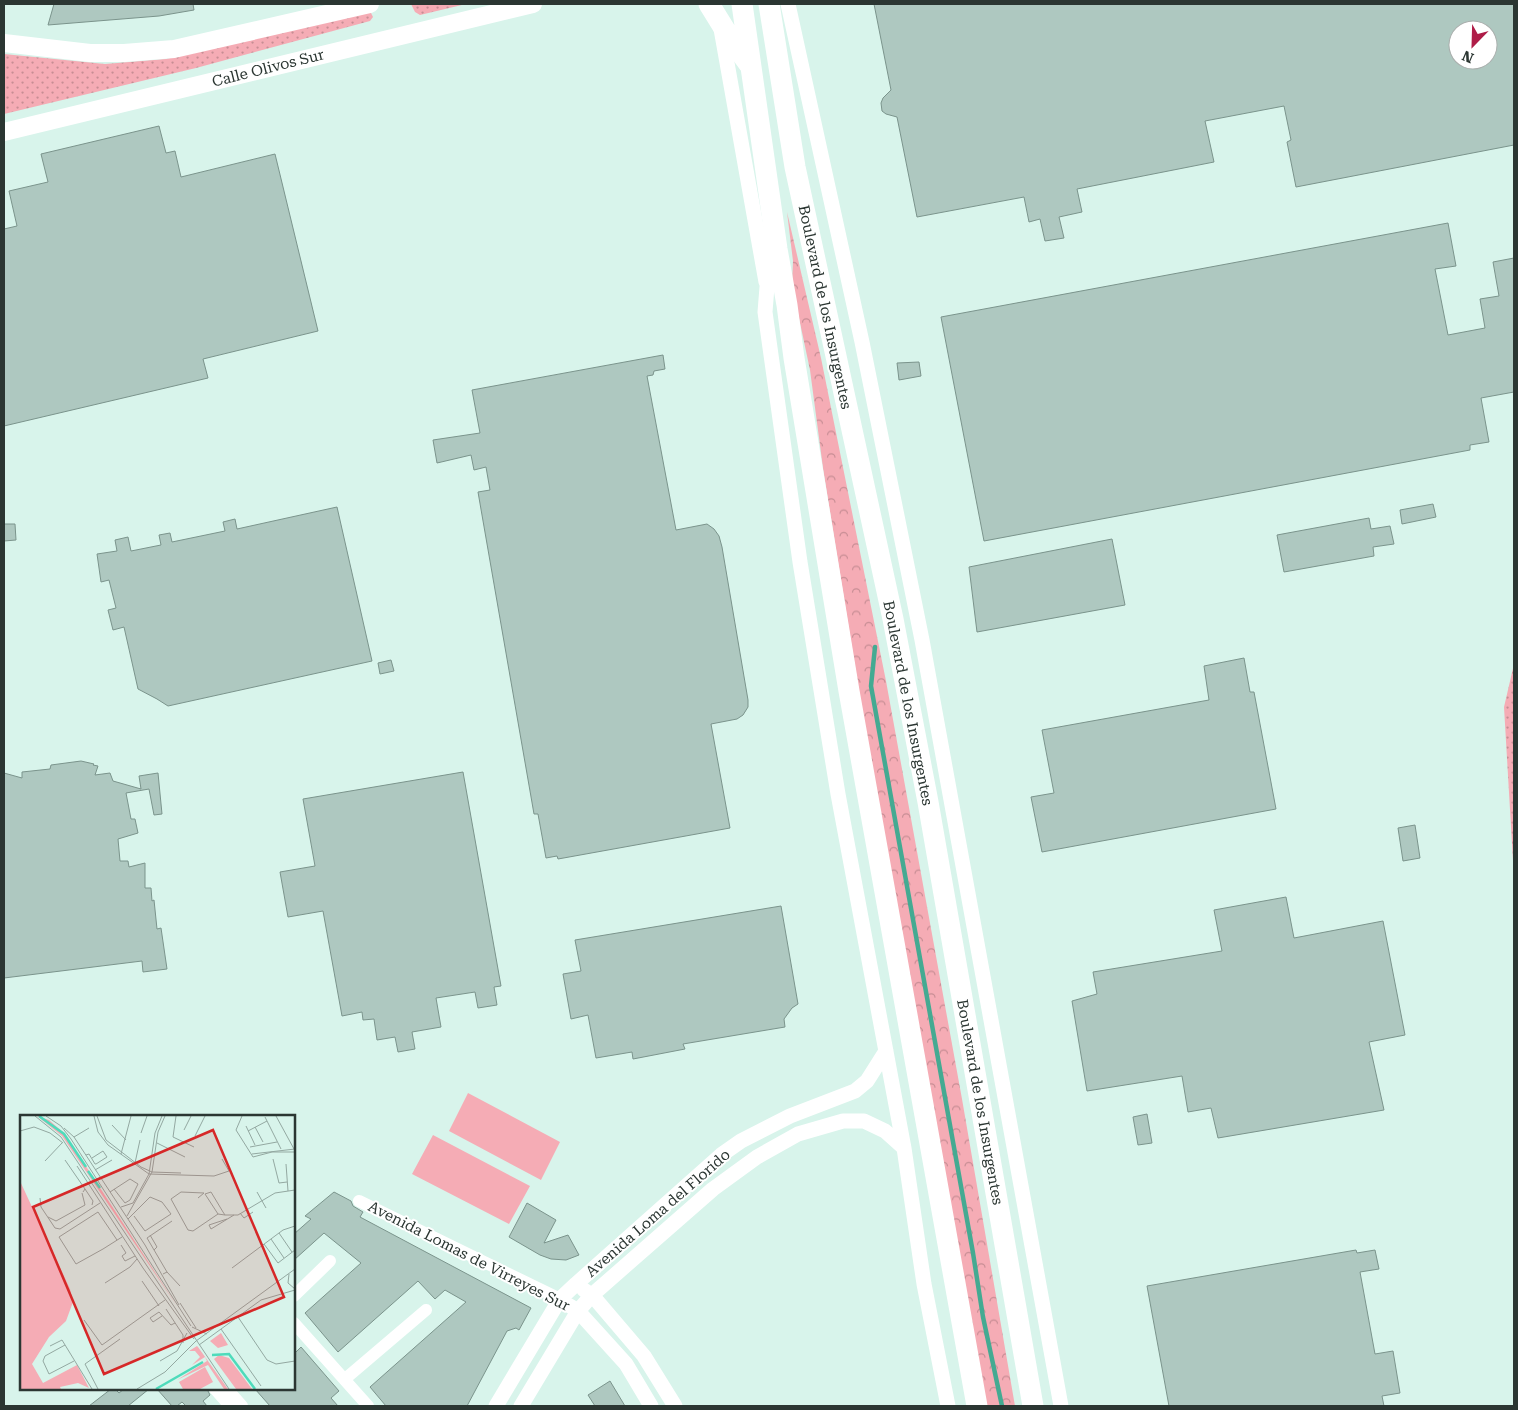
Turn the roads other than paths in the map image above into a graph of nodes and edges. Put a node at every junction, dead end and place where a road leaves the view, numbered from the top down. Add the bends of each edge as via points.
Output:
1 (370, 4) edge
2 (532, 4) edge
3 (742, 4) edge
4 (770, 4) edge
5 (788, 4) edge
6 (714, 11) edge
7 (4, 43) edge
8 (752, 68) junction
9 (4, 132) edge
10 (777, 249) junction
11 (767, 287) junction
12 (886, 1051) junction
13 (904, 1148) junction
14 (359, 1201) dead end
15 (644, 1224) junction
16 (658, 1237) junction
17 (330, 1261) dead end
18 (576, 1284) junction
19 (295, 1295) edge
20 (592, 1295) junction
21 (560, 1299) junction
22 (426, 1310) dead end
23 (578, 1311) junction
24 (295, 1324) edge
25 (344, 1379) junction
26 (217, 1390) edge
27 (228, 1390) edge
28 (230, 1406) edge
29 (242, 1406) edge
30 (368, 1406) edge
31 (496, 1406) edge
32 (521, 1406) edge
33 (651, 1406) edge
34 (675, 1406) edge
35 (948, 1406) edge
36 (976, 1406) edge
37 (1032, 1406) edge
38 (1061, 1406) edge

1 - 7 main road via 174,49 90,54
2 - 9 main road, Calle Olivos Sur
3 - 8 highway
4 - 37 highway, Boulevard de los Insurgentes via 795,167 893,619 928,802
5 - 38 street via 862,342 923,650
6 - 8 highway
6 - 11 street
8 - 10 highway
10 - 11 street
10 - 36 highway via 849,691
11 - 12 street via 767,334 800,562 838,794
12 - 13 street
12 - 15 street, Avenida Loma del Florido via 867,1081 855,1091 790,1116 741,1141
13 - 16 street, Avenida Loma del Florido via 885,1131 864,1121 843,1121 798,1134 757,1157 713,1189
13 - 35 street via 924,1284
14 - 21 street, Avenida Lomas de Virreyes Sur
15 - 16 street
15 - 18 street, Avenida Loma del Florido
16 - 20 street, Avenida Loma del Florido
17 - 19 street
18 - 20 street, Avenida Lomas de Virreyes Sur
18 - 21 street, Avenida Loma del Florido
20 - 23 street, Avenida Loma del Florido
20 - 34 street, Avenida Lomas de Virreyes Sur via 644,1356
21 - 23 street, Avenida Lomas de Virreyes Sur
21 - 31 street, Avenida Loma del Florido
22 - 25 street
23 - 32 street, Avenida Loma del Florido
23 - 33 street, Avenida Lomas de Virreyes Sur via 626,1364
24 - 25 street
25 - 30 street
26 - 28 street
27 - 29 street

